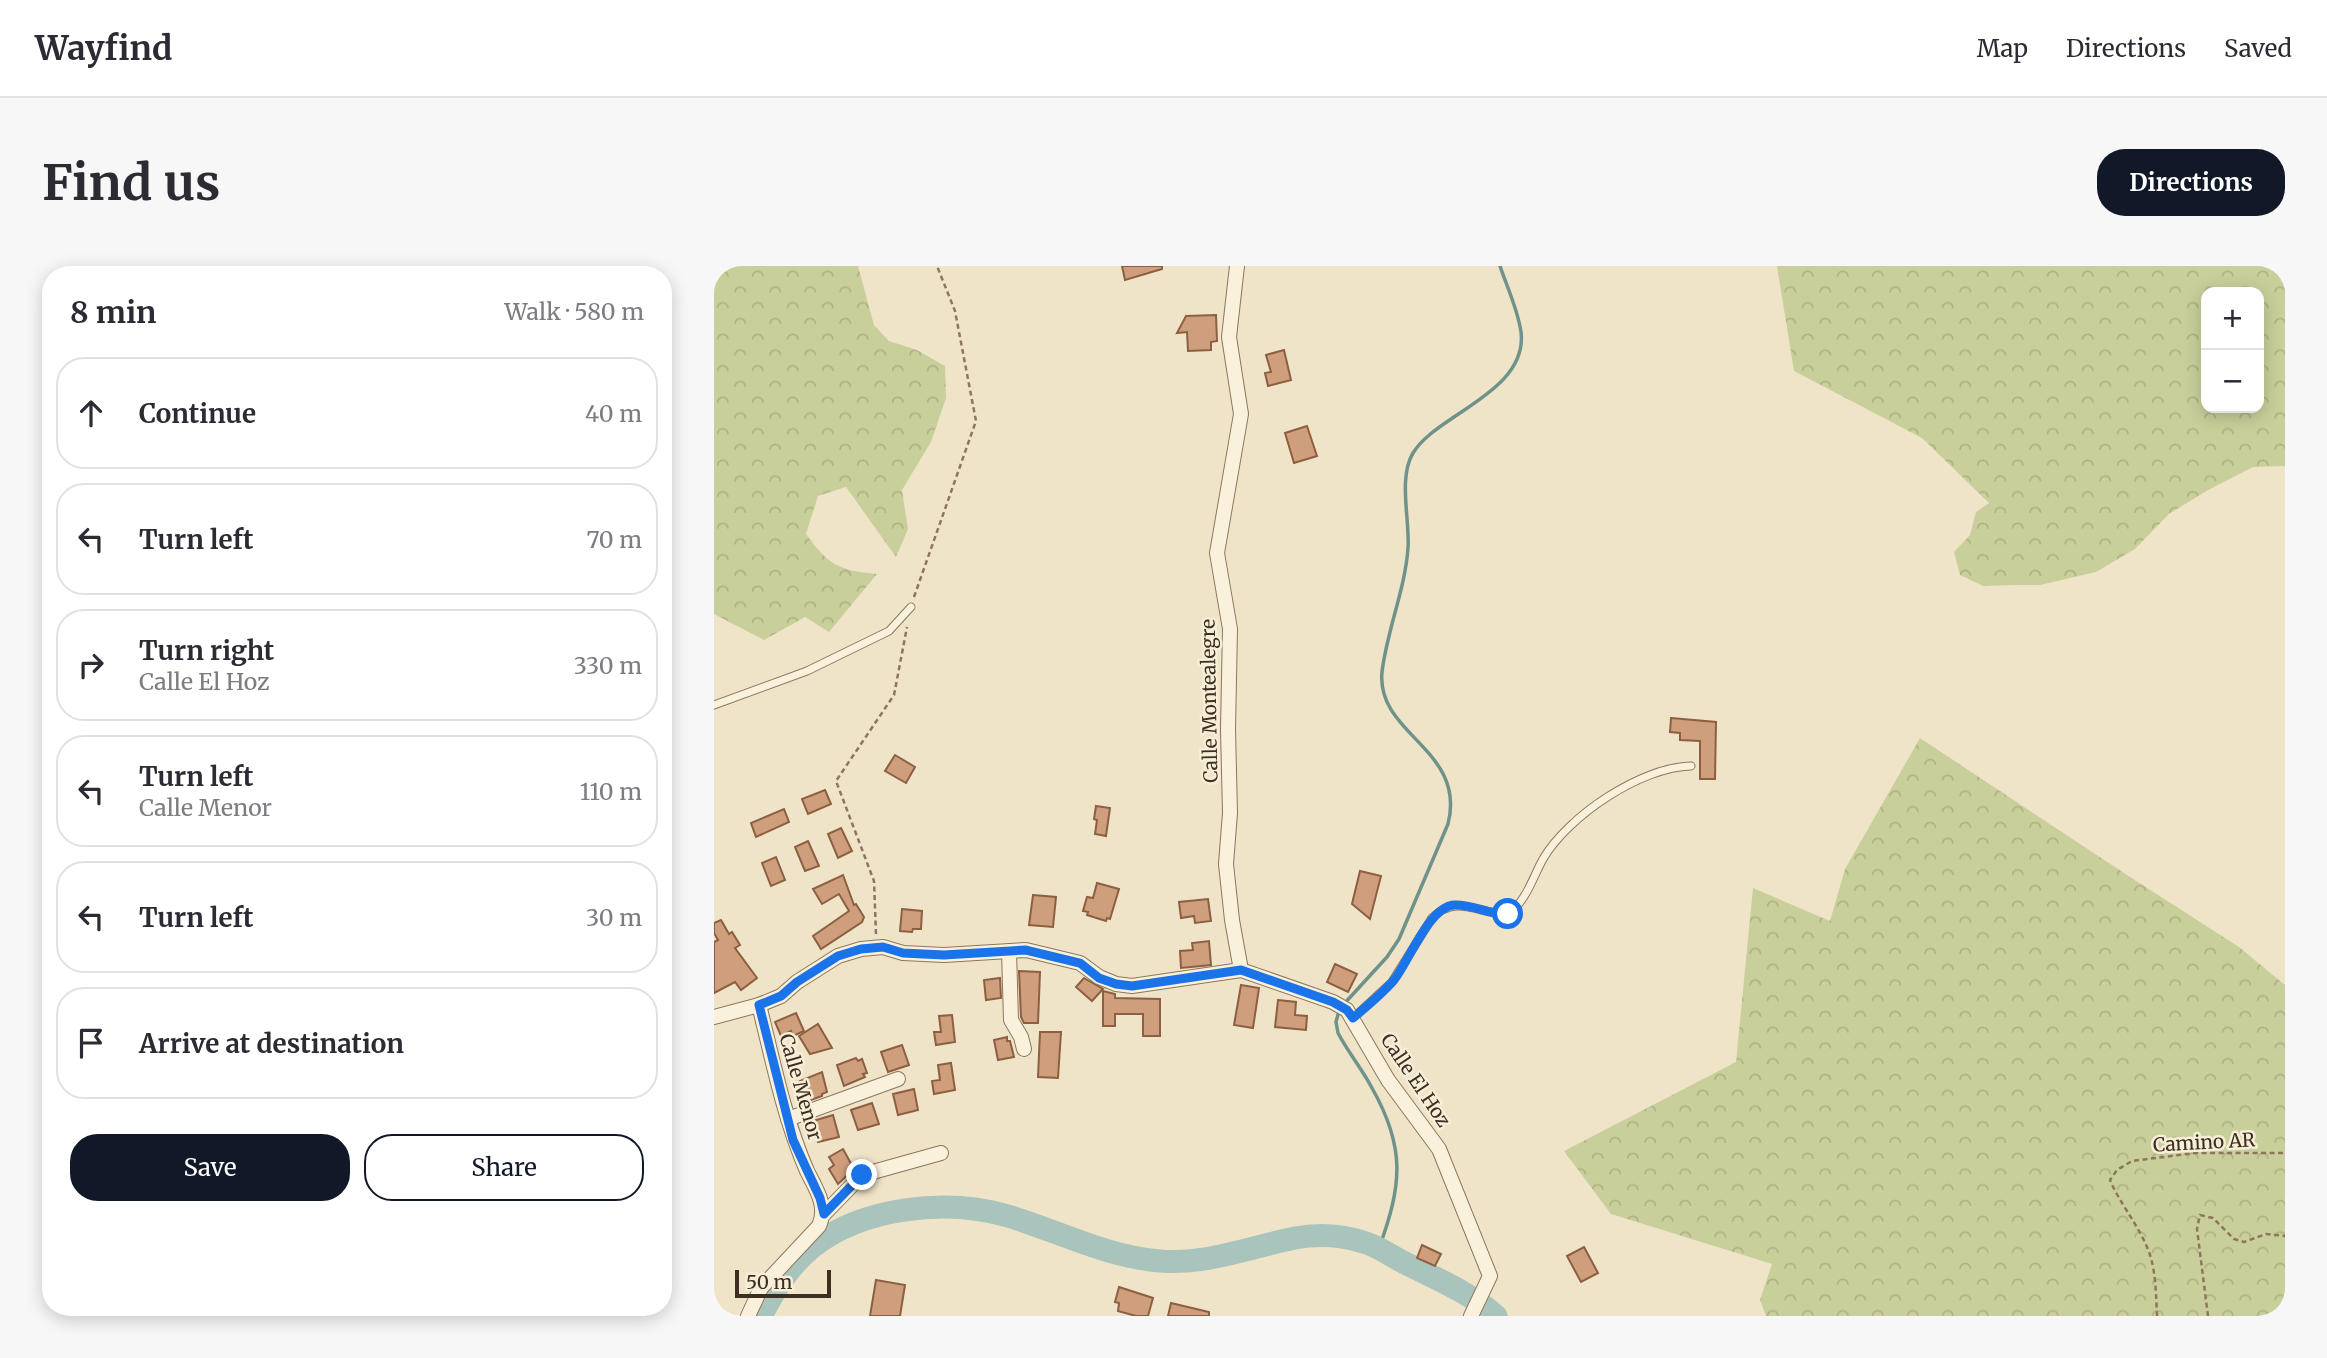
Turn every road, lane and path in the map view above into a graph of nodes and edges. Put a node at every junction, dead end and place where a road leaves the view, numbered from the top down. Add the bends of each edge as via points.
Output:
1 (1237, 266) edge
2 (911, 607) dead end
3 (714, 705) edge
4 (1691, 766) dead end
5 (1009, 951) junction
6 (1241, 970) junction
7 (759, 1005) junction
8 (1350, 1014) junction
9 (714, 1017) edge
10 (1024, 1049) dead end
11 (898, 1079) dead end
12 (788, 1119) junction
13 (941, 1153) dead end
14 (2285, 1153) edge
15 (824, 1214) junction
16 (2285, 1236) edge
17 (1473, 1313) edge
18 (748, 1316) edge
19 (2157, 1316) edge
20 (2208, 1316) edge

1 - 6 street, Calle Montealegre via 1229,337 1241,414 1217,553 1230,629 1226,864
2 - 3 lane via 889,632 807,671
4 - 8 lane via 1646,776 1592,806 1544,858 1523,899 1508,914 1454,905 1440,910 1392,982
5 - 6 street via 1026,950 1080,963 1099,978 1132,986
5 - 7 street via 944,955 883,947 861,949 838,956 781,996
5 - 10 street via 1011,1020
6 - 8 street via 1333,1002
7 - 9 street
7 - 12 street, Calle Menor
8 - 17 street, Calle El Hoz via 1388,1080 1439,1149 1490,1276
11 - 12 street
12 - 15 street, Calle Menor
13 - 15 street via 862,1175
14 - 19 path, Camino AR via 2195,1153 2132,1161 2117,1170 2110,1180 2150,1255
15 - 18 street via 819,1226 761,1288
16 - 20 path via 2266,1234 2244,1242 2200,1215 2197,1229

